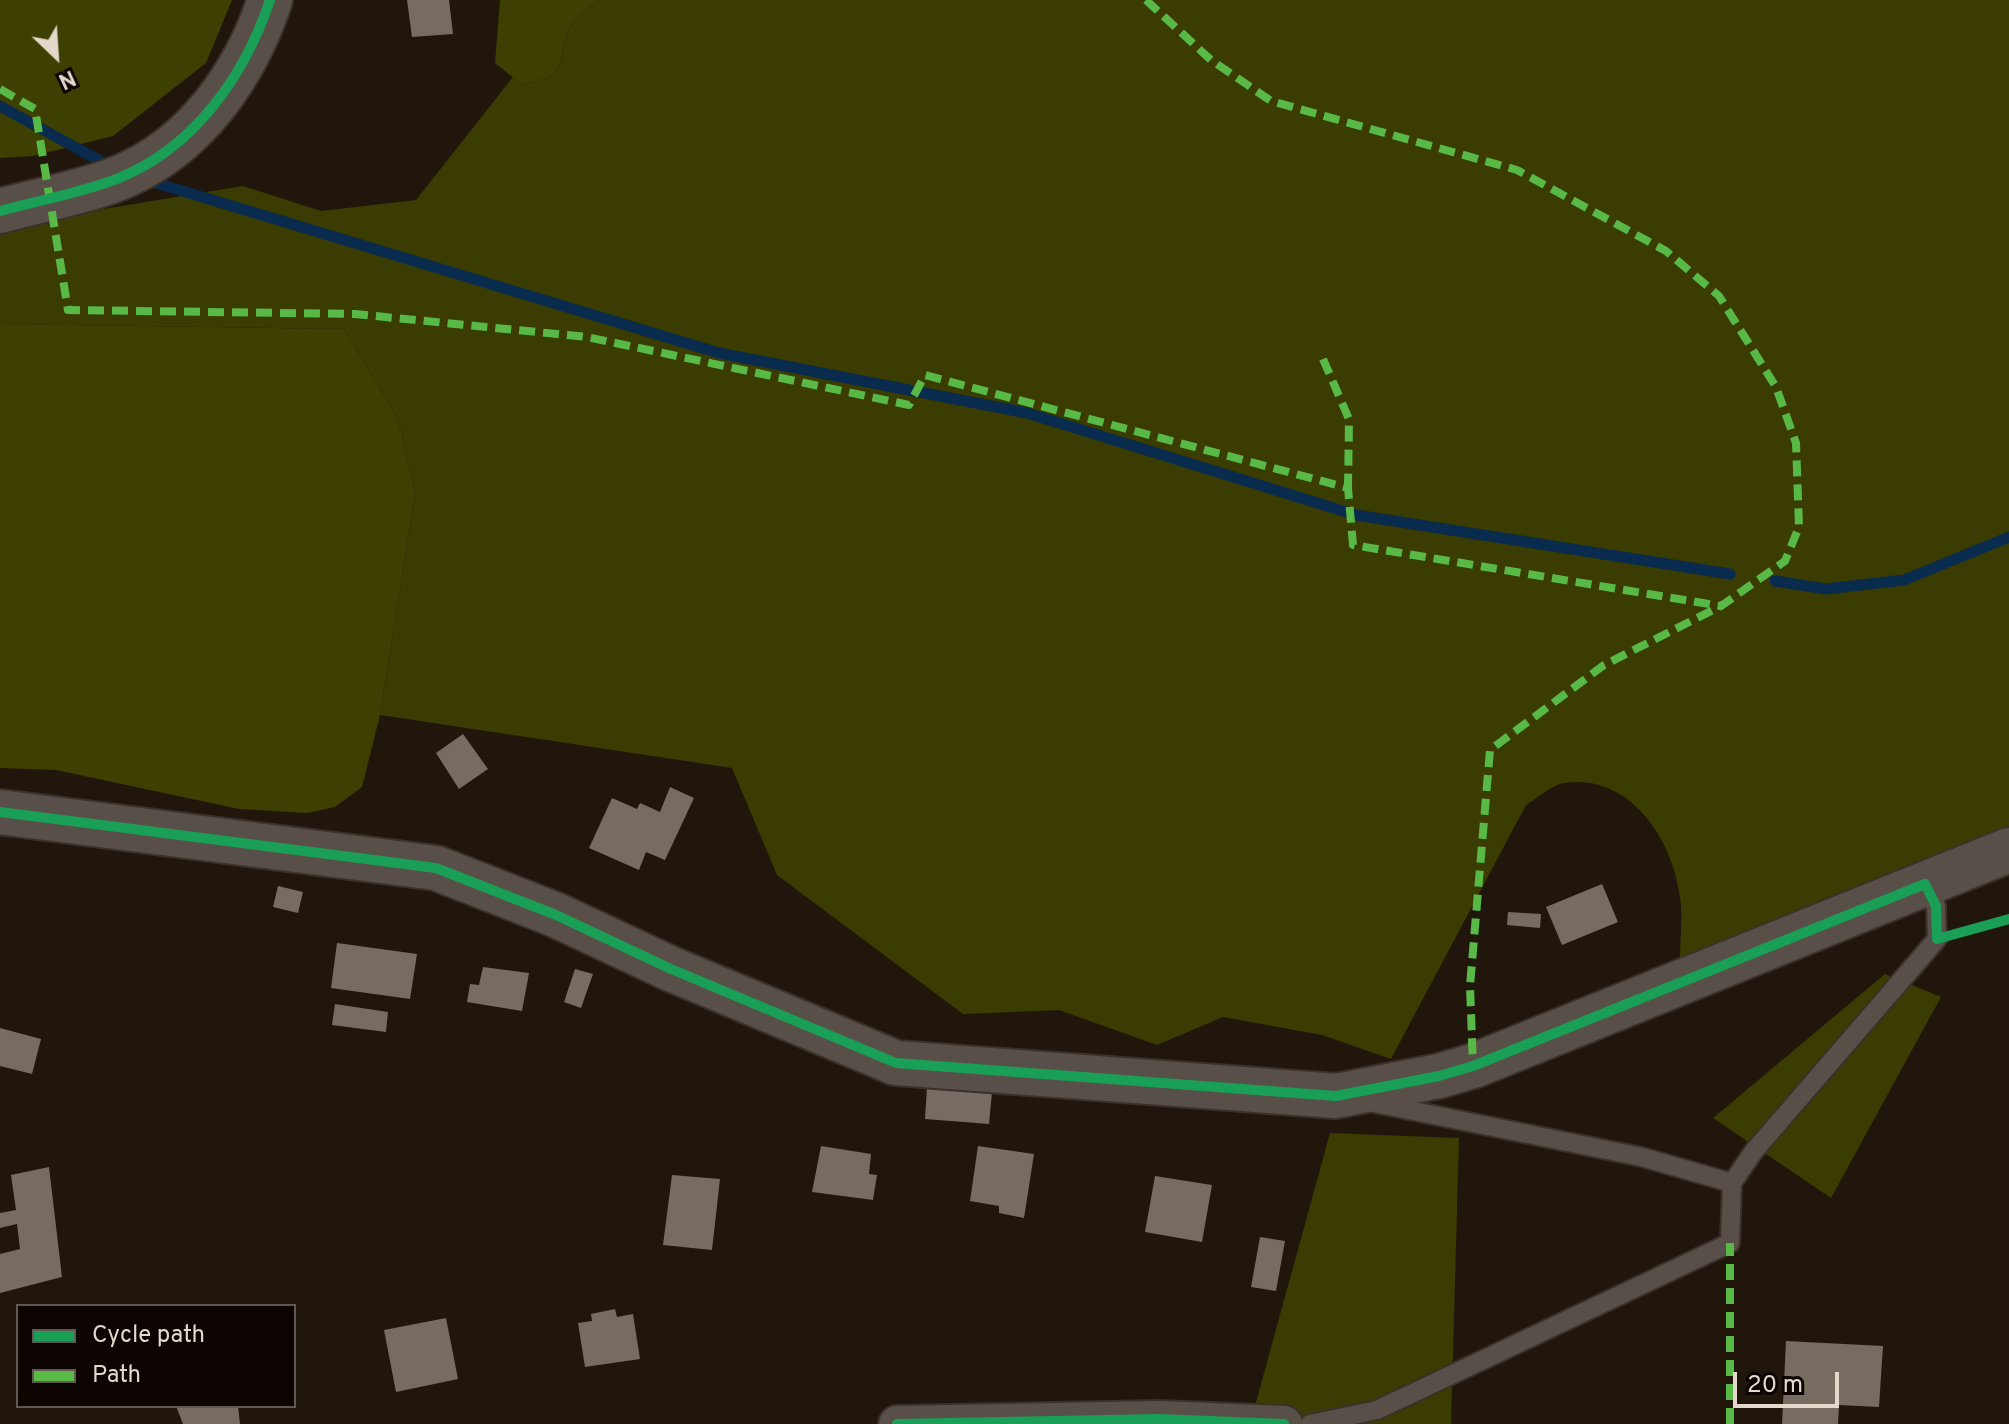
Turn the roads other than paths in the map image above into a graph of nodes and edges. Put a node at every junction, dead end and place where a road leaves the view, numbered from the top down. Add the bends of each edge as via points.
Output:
1 (270, 0) edge
2 (0, 211) edge
3 (0, 812) edge
4 (2009, 850) edge
5 (1925, 884) junction
6 (1336, 1096) junction
7 (1732, 1183) junction
8 (897, 1424) edge
9 (1284, 1424) edge
10 (1310, 1424) edge

1 - 2 street via 242,63 206,117 161,154 119,178
3 - 6 street via 436,868 896,1063
4 - 5 street
5 - 6 street via 1473,1066
5 - 7 lane via 1936,906 1937,939
6 - 7 lane via 1642,1157
7 - 10 lane via 1730,1243 1377,1410
8 - 9 street via 1159,1419

